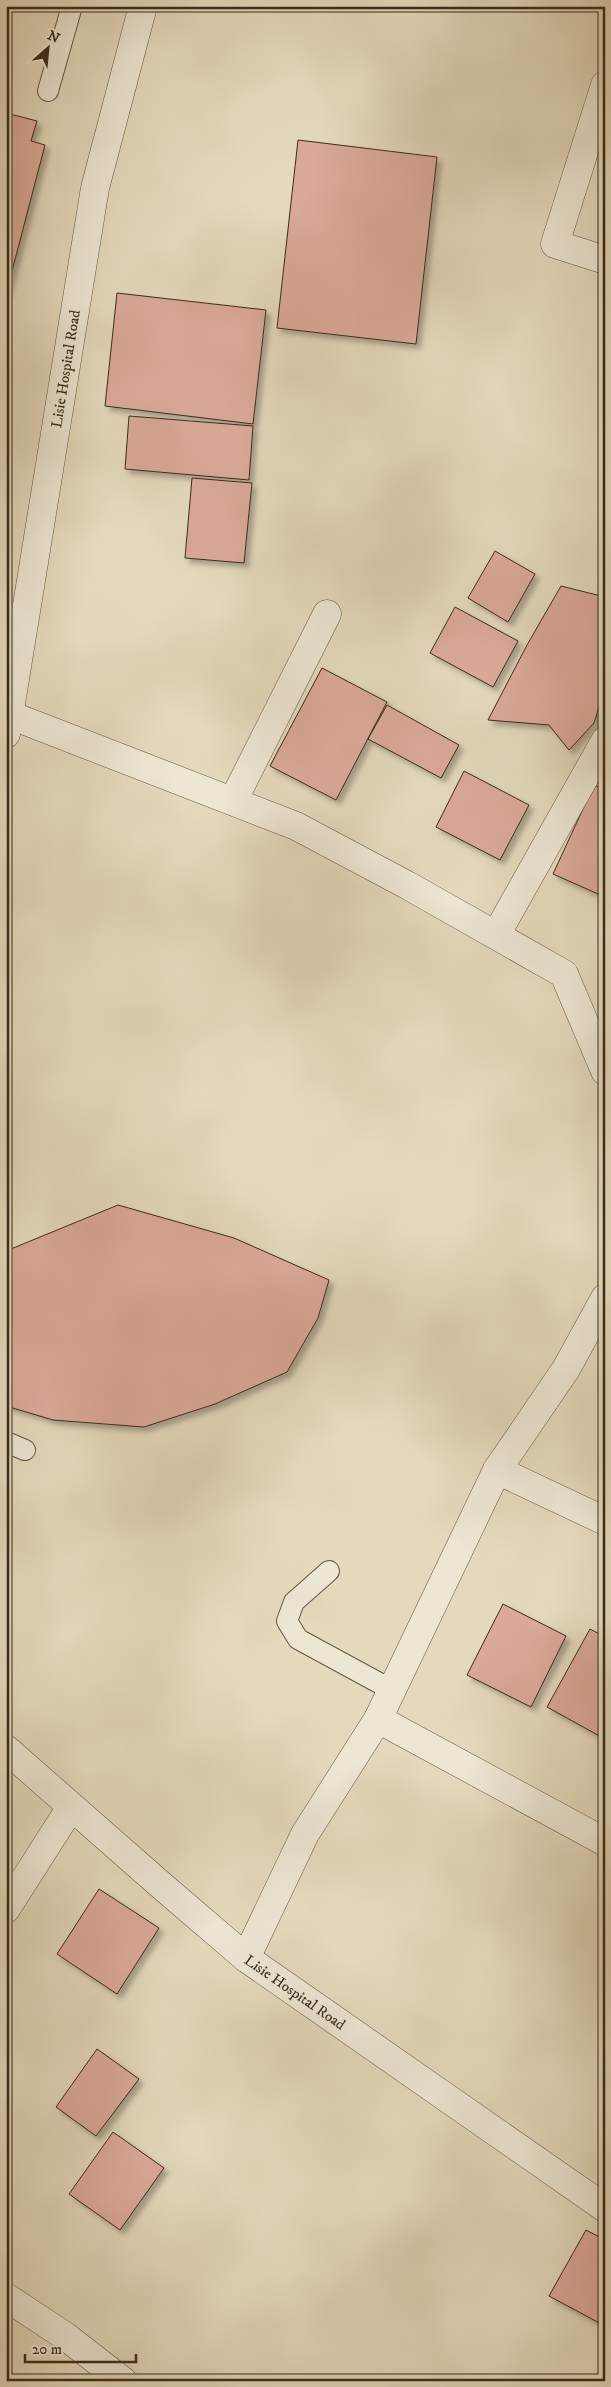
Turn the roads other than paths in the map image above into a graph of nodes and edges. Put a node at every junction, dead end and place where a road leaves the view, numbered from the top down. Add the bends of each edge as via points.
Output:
1 (72, 6) edge
2 (143, 6) edge
3 (605, 85) edge
4 (48, 91) dead end
5 (605, 260) edge
6 (328, 614) dead end
7 (8, 725) edge
8 (605, 741) edge
9 (233, 801) junction
10 (496, 935) junction
11 (605, 1071) edge
12 (605, 1298) edge
13 (6, 1442) edge
14 (25, 1450) dead end
15 (497, 1470) junction
16 (605, 1521) edge
17 (329, 1571) dead end
18 (392, 1690) junction
19 (378, 1719) junction
20 (6, 1749) edge
21 (71, 1807) junction
22 (605, 1842) edge
23 (6, 1909) edge
24 (246, 1958) junction
25 (605, 2208) edge
26 (6, 2297) edge
27 (123, 2381) edge

1 - 4 lane
2 - 7 street, Lisie Hospital Road via 95,188
3 - 5 street via 555,244
6 - 9 street
7 - 9 street
8 - 10 street
9 - 10 street via 296,826
10 - 11 street via 564,974
12 - 15 street via 566,1369
13 - 14 lane
15 - 16 street
15 - 18 street
17 - 18 lane via 294,1602 287,1621 298,1640
18 - 19 street
19 - 22 street
19 - 24 street via 305,1834
20 - 21 street, Lisie Hospital Road
21 - 23 street
21 - 24 street, Lisie Hospital Road
24 - 25 street, Lisie Hospital Road
26 - 27 street via 65,2336

